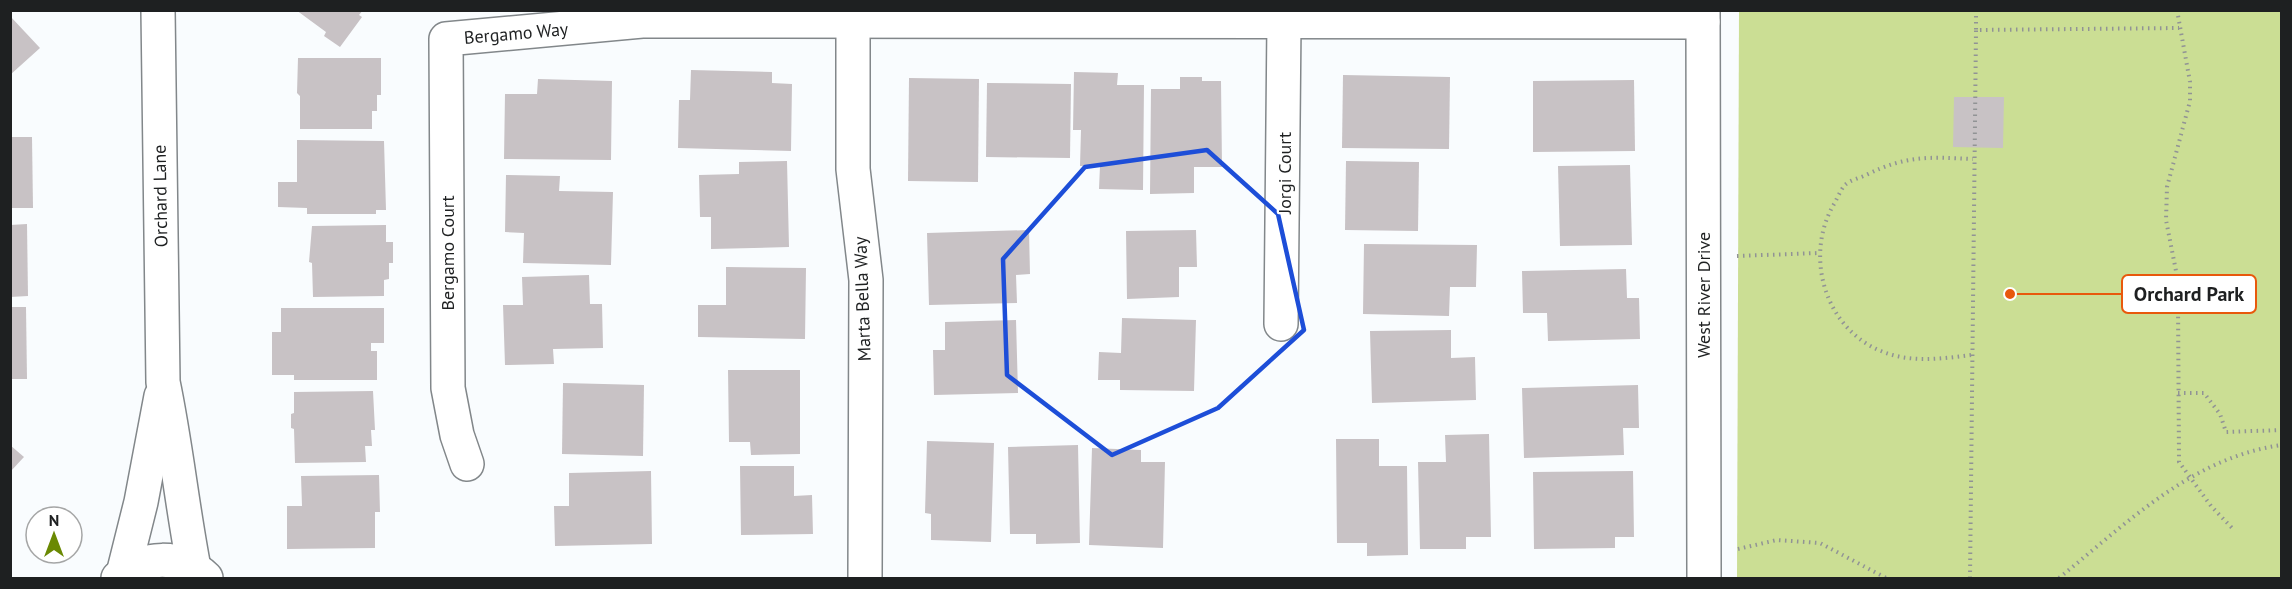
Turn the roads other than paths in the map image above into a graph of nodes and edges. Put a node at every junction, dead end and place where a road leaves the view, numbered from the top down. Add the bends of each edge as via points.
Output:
1 (158, 10) edge
2 (1703, 16) edge
3 (853, 21) junction
4 (1284, 22) junction
5 (446, 39) joint
6 (1281, 324) dead end
7 (164, 382) junction
8 (467, 464) dead end
9 (200, 573) edge
10 (121, 576) edge
11 (865, 579) edge
12 (1704, 579) edge

1 - 7 street, Orchard Lane
2 - 4 street, Bergamo Way
2 - 12 street, West River Drive
3 - 4 street, Bergamo Way
3 - 5 street, Bergamo Way via 642,21
3 - 11 street, Marta Bella Way via 853,169 866,280
4 - 6 street, Jorgi Court
5 - 8 street, Bergamo Court via 448,388
7 - 9 street, Orchard Lane via 181,500
7 - 10 street, Orchard Lane
9 - 10 street via 176,562 158,560 140,564

